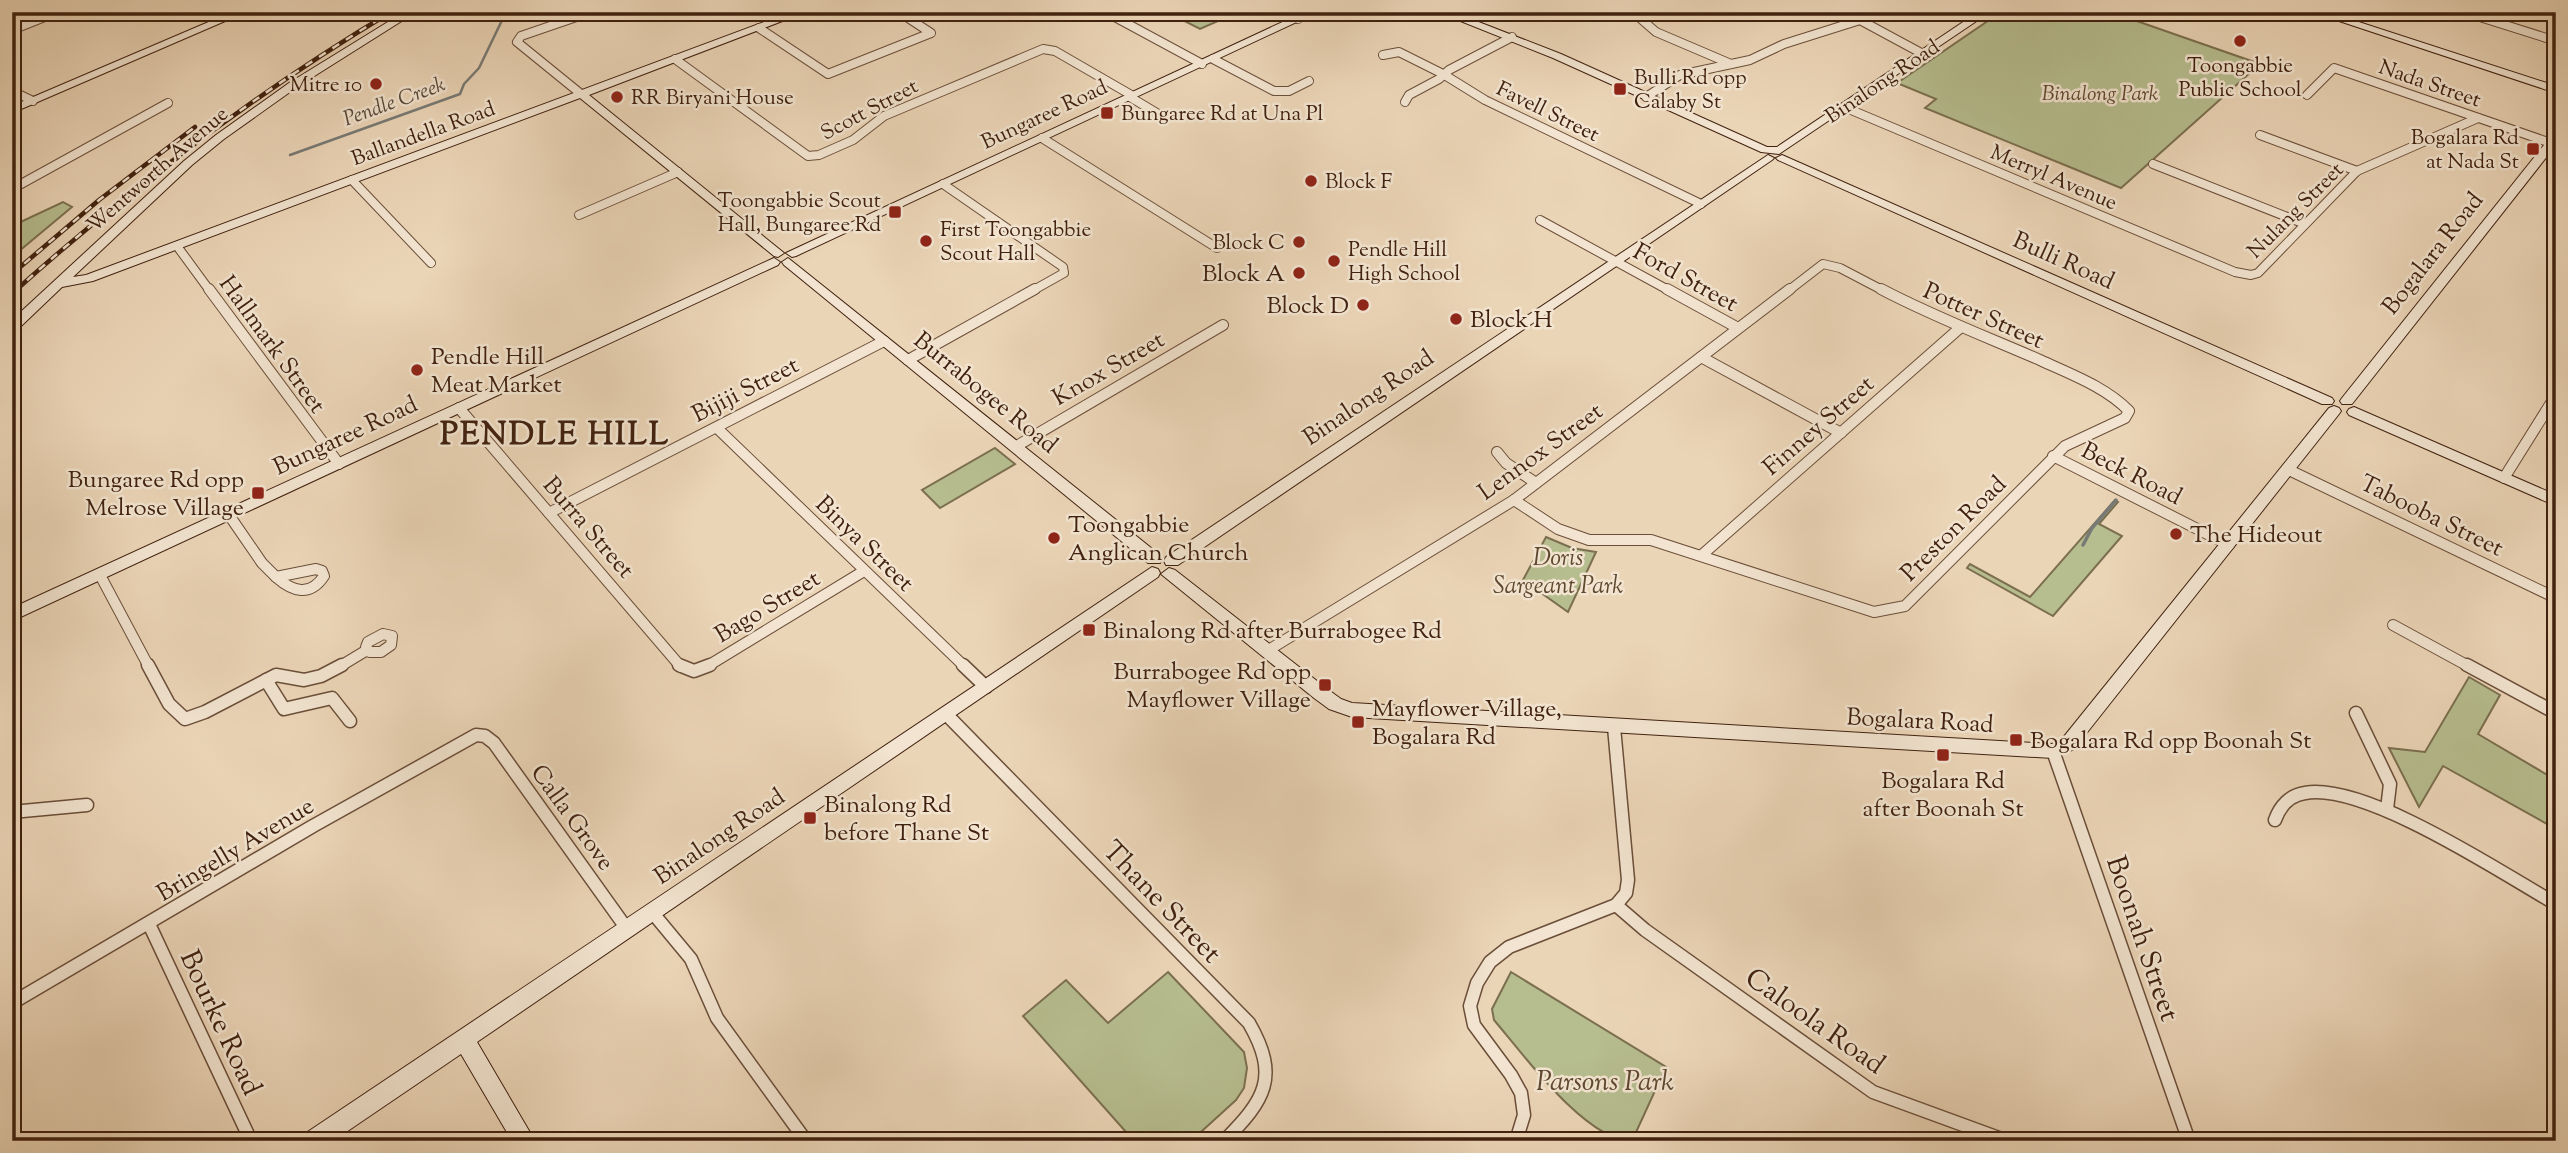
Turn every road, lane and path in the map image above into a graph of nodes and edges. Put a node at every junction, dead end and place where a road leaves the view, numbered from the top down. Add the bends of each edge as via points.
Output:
1 (57, 12) edge
2 (241, 12) edge
3 (411, 12) edge
4 (591, 12) edge
5 (801, 12) edge
6 (899, 12) edge
7 (1285, 12) edge
8 (1313, 12) edge
9 (1633, 12) edge
10 (1985, 12) edge
11 (2317, 12) edge
12 (2464, 12) edge
13 (1449, 13) edge
14 (1113, 16) dead end
15 (1858, 16) edge
16 (1298, 19) junction
17 (759, 28) junction
18 (12, 30) edge
19 (1512, 37) junction
20 (2556, 41) edge
21 (1923, 54) junction
22 (1382, 55) dead end
23 (675, 60) junction
24 (1207, 61) junction
25 (1731, 64) junction
26 (1443, 74) junction
27 (1309, 81) dead end
28 (2553, 86) edge
29 (12, 91) edge
30 (581, 94) junction
31 (2307, 95) dead end
32 (1131, 97) junction
33 (1646, 97) junction
34 (33, 101) junction
35 (1405, 102) dead end
36 (168, 103) dead end
37 (1844, 107) junction
38 (12, 110) edge
39 (1160, 115) dead end
40 (2478, 118) junction
41 (2260, 135) dead end
42 (1042, 138) junction
43 (2553, 140) edge
44 (1774, 154) junction
45 (2153, 164) dead end
46 (2357, 171) junction
47 (678, 172) junction
48 (352, 180) junction
49 (943, 184) junction
50 (12, 189) edge
51 (1701, 204) junction
52 (579, 215) dead end
53 (1540, 220) dead end
54 (2305, 224) junction
55 (177, 246) junction
56 (1217, 248) dead end
57 (783, 258) junction
58 (1616, 261) junction
59 (431, 263) dead end
60 (1823, 264) joint
61 (2251, 275) joint
62 (58, 284) junction
63 (1223, 325) dead end
64 (12, 327) edge
65 (1961, 327) junction
66 (1738, 328) junction
67 (884, 341) junction
68 (1701, 357) junction
69 (908, 360) junction
70 (2554, 401) edge
71 (2127, 406) joint
72 (2341, 406) junction
73 (459, 408) junction
74 (716, 428) junction
75 (1841, 432) junction
76 (1015, 447) junction
77 (1497, 452) dead end
78 (2053, 456) junction
79 (339, 464) junction
80 (2289, 470) junction
81 (2504, 478) junction
82 (1536, 483) junction
83 (1514, 500) junction
84 (2556, 502) edge
85 (549, 513) junction
86 (229, 514) junction
87 (2229, 545) junction
88 (1703, 554) junction
89 (1162, 567) junction
90 (864, 571) junction
91 (100, 575) junction
92 (275, 577) dead end
93 (2556, 598) edge
94 (12, 615) edge
95 (2393, 625) dead end
96 (367, 650) dead end
97 (1267, 651) junction
98 (689, 671) joint
99 (266, 680) junction
100 (986, 687) junction
101 (1343, 707) joint
102 (2356, 713) dead end
103 (2556, 713) edge
104 (946, 714) junction
105 (350, 720) dead end
106 (1614, 727) junction
107 (481, 734) joint
108 (2053, 751) junction
109 (87, 805) dead end
110 (2387, 809) junction
111 (12, 812) edge
112 (2276, 820) dead end
113 (2556, 904) edge
114 (1616, 905) junction
115 (652, 912) junction
116 (149, 924) junction
117 (628, 929) junction
118 (12, 1003) edge
119 (464, 1040) junction
120 (251, 1141) edge
121 (314, 1141) edge
122 (524, 1141) edge
123 (806, 1141) edge
124 (1224, 1141) edge
125 (1517, 1141) edge
126 (2007, 1141) edge
127 (2189, 1141) edge

1 - 18 street
2 - 34 street
3 - 62 street, Wentworth Avenue via 293,85 220,137
4 - 30 street, Burrabogee Road via 522,36 517,42
5 - 17 street, Ballandella Road
6 - 17 street via 931,33 828,74
7 - 16 street
8 - 16 street, Bungaree Road
9 - 25 street via 1656,32
10 - 21 street, Binalong Road
11 - 28 street
12 - 20 street
13 - 19 street, Bulli Road
14 - 24 street
15 - 21 street
15 - 25 street
16 - 24 street, Bungaree Road
17 - 23 street, Ballandella Road
19 - 26 street
19 - 33 street, Bulli Road
21 - 37 street, Binalong Road
22 - 26 street, Favell Street via 1399,52
23 - 30 street, Ballandella Road
23 - 32 street, Scott Street via 808,156 851,141 884,116 1040,50 1055,51
24 - 27 street via 1274,91 1289,91
24 - 32 street, Bungaree Road
25 - 33 street via 1680,75
26 - 35 street
26 - 51 street, Favell Street via 1485,100
29 - 34 street
30 - 47 street, Burrabogee Road
30 - 48 street, Ballandella Road
31 - 40 street, Nada Street via 2334,68
32 - 39 street
32 - 42 street, Bungaree Road
33 - 44 street, Bulli Road
34 - 38 street
36 - 50 street
37 - 44 street, Binalong Road
37 - 61 street, Merryl Avenue
40 - 43 street, Nada Street
40 - 46 street, Nulang Street
41 - 46 street
42 - 49 street, Bungaree Road
42 - 56 street
43 - 72 street, Bogalara Road
44 - 51 street, Binalong Road
44 - 72 street, Bulli Road
45 - 54 street
46 - 54 street, Nulang Street
47 - 52 street
47 - 57 street, Burrabogee Road
48 - 55 street, Ballandella Road
48 - 59 street
49 - 57 street, Bungaree Road
49 - 69 street via 1063,267 1065,274
51 - 58 street, Binalong Road
53 - 58 street, Ford Street
54 - 61 street, Nulang Street
55 - 62 street, Ballandella Road via 83,280
55 - 79 street, Hallmark Street
57 - 67 street, Burrabogee Road
57 - 73 street, Bungaree Road
58 - 66 street, Ford Street
58 - 89 street, Binalong Road
60 - 65 street, Potter Street
60 - 66 street, Lennox Street
62 - 64 street, Wentworth Avenue
63 - 76 street, Knox Street
65 - 71 street, Potter Street
65 - 75 street, Finney Street
66 - 68 street, Lennox Street
67 - 69 street, Burrabogee Road
67 - 74 street, Bijiji Street
68 - 75 street
68 - 82 street, Lennox Street
69 - 76 street, Burrabogee Road
70 - 81 street
71 - 78 street, Preston Road via 2125,418 2073,441
72 - 80 street, Bogalara Road
72 - 81 street, Bulli Road
73 - 79 street, Bungaree Road
73 - 85 street, Burra Street
74 - 85 street, Bijiji Street
74 - 90 street, Binya Street
75 - 88 street, Finney Street
76 - 89 street, Burrabogee Road
77 - 82 street
78 - 87 street, Beck Road
78 - 88 street, Preston Road via 1905,606 1889,611 1874,612 1830,599
79 - 86 street, Bungaree Road
80 - 87 street, Bogalara Road
80 - 93 street, Tabooba Street
81 - 84 street, Bulli Road
82 - 83 street, Lennox Street
83 - 88 street, Preston Road via 1572,535 1609,541 1651,540
83 - 97 street, Lennox Street
85 - 98 street, Burra Street
86 - 91 street, Bungaree Road
86 - 92 street
87 - 108 street, Bogalara Road via 2068,744
89 - 97 street, Burrabogee Road
89 - 100 street, Binalong Road
90 - 98 street, Bago Street via 708,666
90 - 100 street, Binya Street
91 - 94 street, Bungaree Road
91 - 99 street via 169,704 182,718 195,717
95 - 103 street
96 - 99 street via 312,678 281,674
97 - 101 street, Burrabogee Road
99 - 105 street via 284,709 332,698
100 - 104 street, Binalong Road
101 - 106 street, Bogalara Road
102 - 110 street via 2390,784
104 - 115 street, Binalong Road
104 - 124 street, Thane Street via 1249,1023 1262,1042 1268,1062 1261,1101
106 - 108 street, Bogalara Road
106 - 114 street via 1628,880 1626,893
107 - 116 street, Bringelly Avenue via 449,747
107 - 117 street, Calla Grove via 494,743
108 - 127 street, Boonah Street
109 - 111 street
110 - 112 street via 2309,792 2286,802
110 - 113 street
114 - 125 street via 1497,954 1472,995 1468,1008 1476,1030 1524,1097 1524,1123
114 - 126 street, Caloola Road via 1873,1093
115 - 117 street, Binalong Road
115 - 123 street via 693,961 717,1018
116 - 118 street, Bringelly Avenue
116 - 120 street, Bourke Road
117 - 119 street, Binalong Road
119 - 121 street, Binalong Road
119 - 122 street

